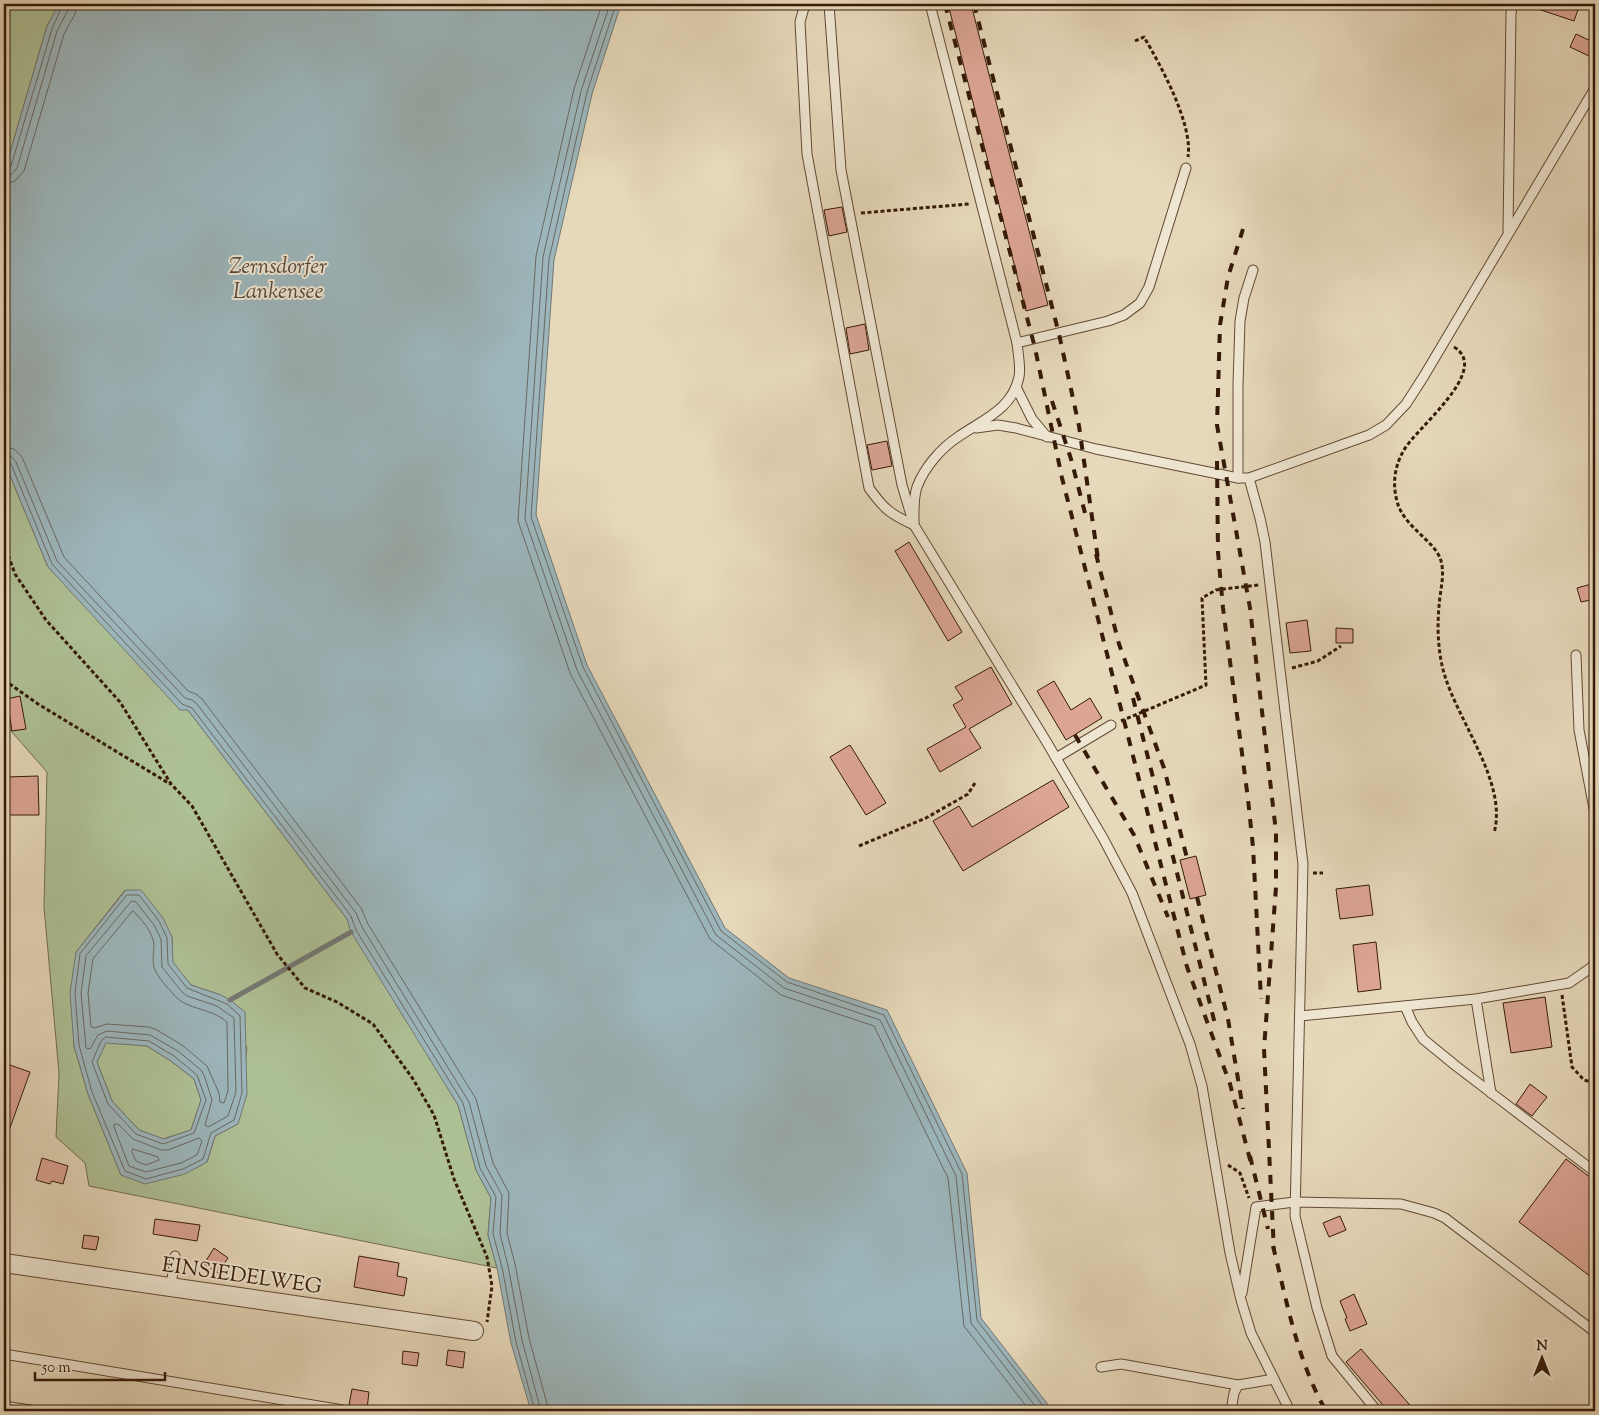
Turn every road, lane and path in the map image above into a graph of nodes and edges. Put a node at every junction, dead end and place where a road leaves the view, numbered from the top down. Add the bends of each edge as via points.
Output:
1 (804, 4) edge
2 (829, 4) edge
3 (930, 4) edge
4 (1513, 4) edge
5 (1135, 40) dead end
6 (1595, 88) edge
7 (1186, 168) joint
8 (982, 202) junction
9 (849, 214) junction
10 (1507, 234) junction
11 (1253, 270) dead end
12 (1445, 342) junction
13 (1017, 343) junction
14 (1016, 388) junction
15 (974, 428) junction
16 (1048, 437) junction
17 (1238, 478) junction
18 (1249, 478) junction
19 (914, 525) junction
20 (4, 544) edge
21 (1270, 584) junction
22 (1341, 646) dead end
23 (1576, 654) dead end
24 (1280, 670) junction
25 (4, 680) edge
26 (1111, 725) joint
27 (1056, 758) junction
28 (975, 783) dead end
29 (171, 784) junction
30 (1595, 814) edge
31 (1494, 833) dead end
32 (859, 846) dead end
33 (1595, 961) edge
34 (1560, 984) junction
35 (1476, 999) junction
36 (1405, 1006) junction
37 (1300, 1016) junction
38 (1595, 1083) edge
39 (1491, 1093) junction
40 (1216, 1161) junction
41 (1595, 1172) edge
42 (1294, 1202) junction
43 (1256, 1208) junction
44 (176, 1256) dead end
45 (4, 1263) edge
46 (171, 1287) junction
47 (1241, 1300) junction
48 (474, 1331) joint
49 (1595, 1332) edge
50 (4, 1354) edge
51 (1101, 1367) dead end
52 (1274, 1379) junction
53 (1238, 1385) junction
54 (4, 1406) edge
55 (343, 1410) edge
56 (37, 1411) edge
57 (1231, 1411) edge
58 (1290, 1411) edge
59 (1378, 1411) edge

1 - 19 lane via 800,22 808,154 870,488 883,507
2 - 9 lane via 841,170
3 - 8 lane
4 - 10 lane
5 - 7 path via 1144,37 1182,117 1189,148
6 - 10 lane
7 - 13 lane via 1148,288 1140,303 1108,321
8 - 9 path
8 - 13 lane
9 - 19 lane via 902,485
10 - 12 lane
11 - 17 lane via 1240,322
12 - 18 lane via 1406,404 1386,425 1342,446
12 - 31 path via 1461,352 1466,363 1463,375 1453,392 1405,448 1394,479 1397,502 1410,525 1441,560 1438,637 1444,673 1492,782 1497,821
13 - 14 lane via 1019,376
14 - 15 lane via 1005,405
14 - 16 lane via 1032,419
15 - 16 lane via 1016,428
15 - 19 lane via 957,437 927,469 917,487
16 - 17 lane
17 - 18 lane
18 - 21 lane via 1260,518
19 - 27 lane
20 - 29 path via 15,574 46,620 120,702
21 - 24 lane
21 - 26 path via 1216,590 1202,598 1206,685
22 - 24 path via 1318,661
23 - 30 lane via 1579,730
24 - 37 lane via 1303,864
25 - 29 path
26 - 27 lane
27 - 40 lane via 1119,865 1144,922 1190,1044 1202,1086
28 - 32 path via 968,794 926,818
29 - 48 path via 192,806 277,954 306,988 373,1024 413,1079 434,1115 454,1179 489,1267 492,1286 486,1329
33 - 34 lane via 1592,967 1569,983
34 - 35 lane
34 - 38 path via 1572,1067 1584,1080
35 - 36 lane
35 - 39 lane
36 - 37 lane
36 - 39 lane via 1423,1039
37 - 42 lane
39 - 41 lane
40 - 43 path via 1240,1173
40 - 47 lane via 1230,1253
42 - 43 lane
42 - 49 lane via 1400,1204 1434,1213 1445,1218
42 - 59 lane via 1317,1308 1332,1356
43 - 47 lane
44 - 46 lane
45 - 46 street, EINSIEDELWEG
46 - 48 street, EINSIEDELWEG
47 - 52 lane via 1251,1333
50 - 55 lane
51 - 53 lane via 1121,1364
52 - 53 lane
52 - 58 lane
53 - 57 lane
54 - 56 lane

